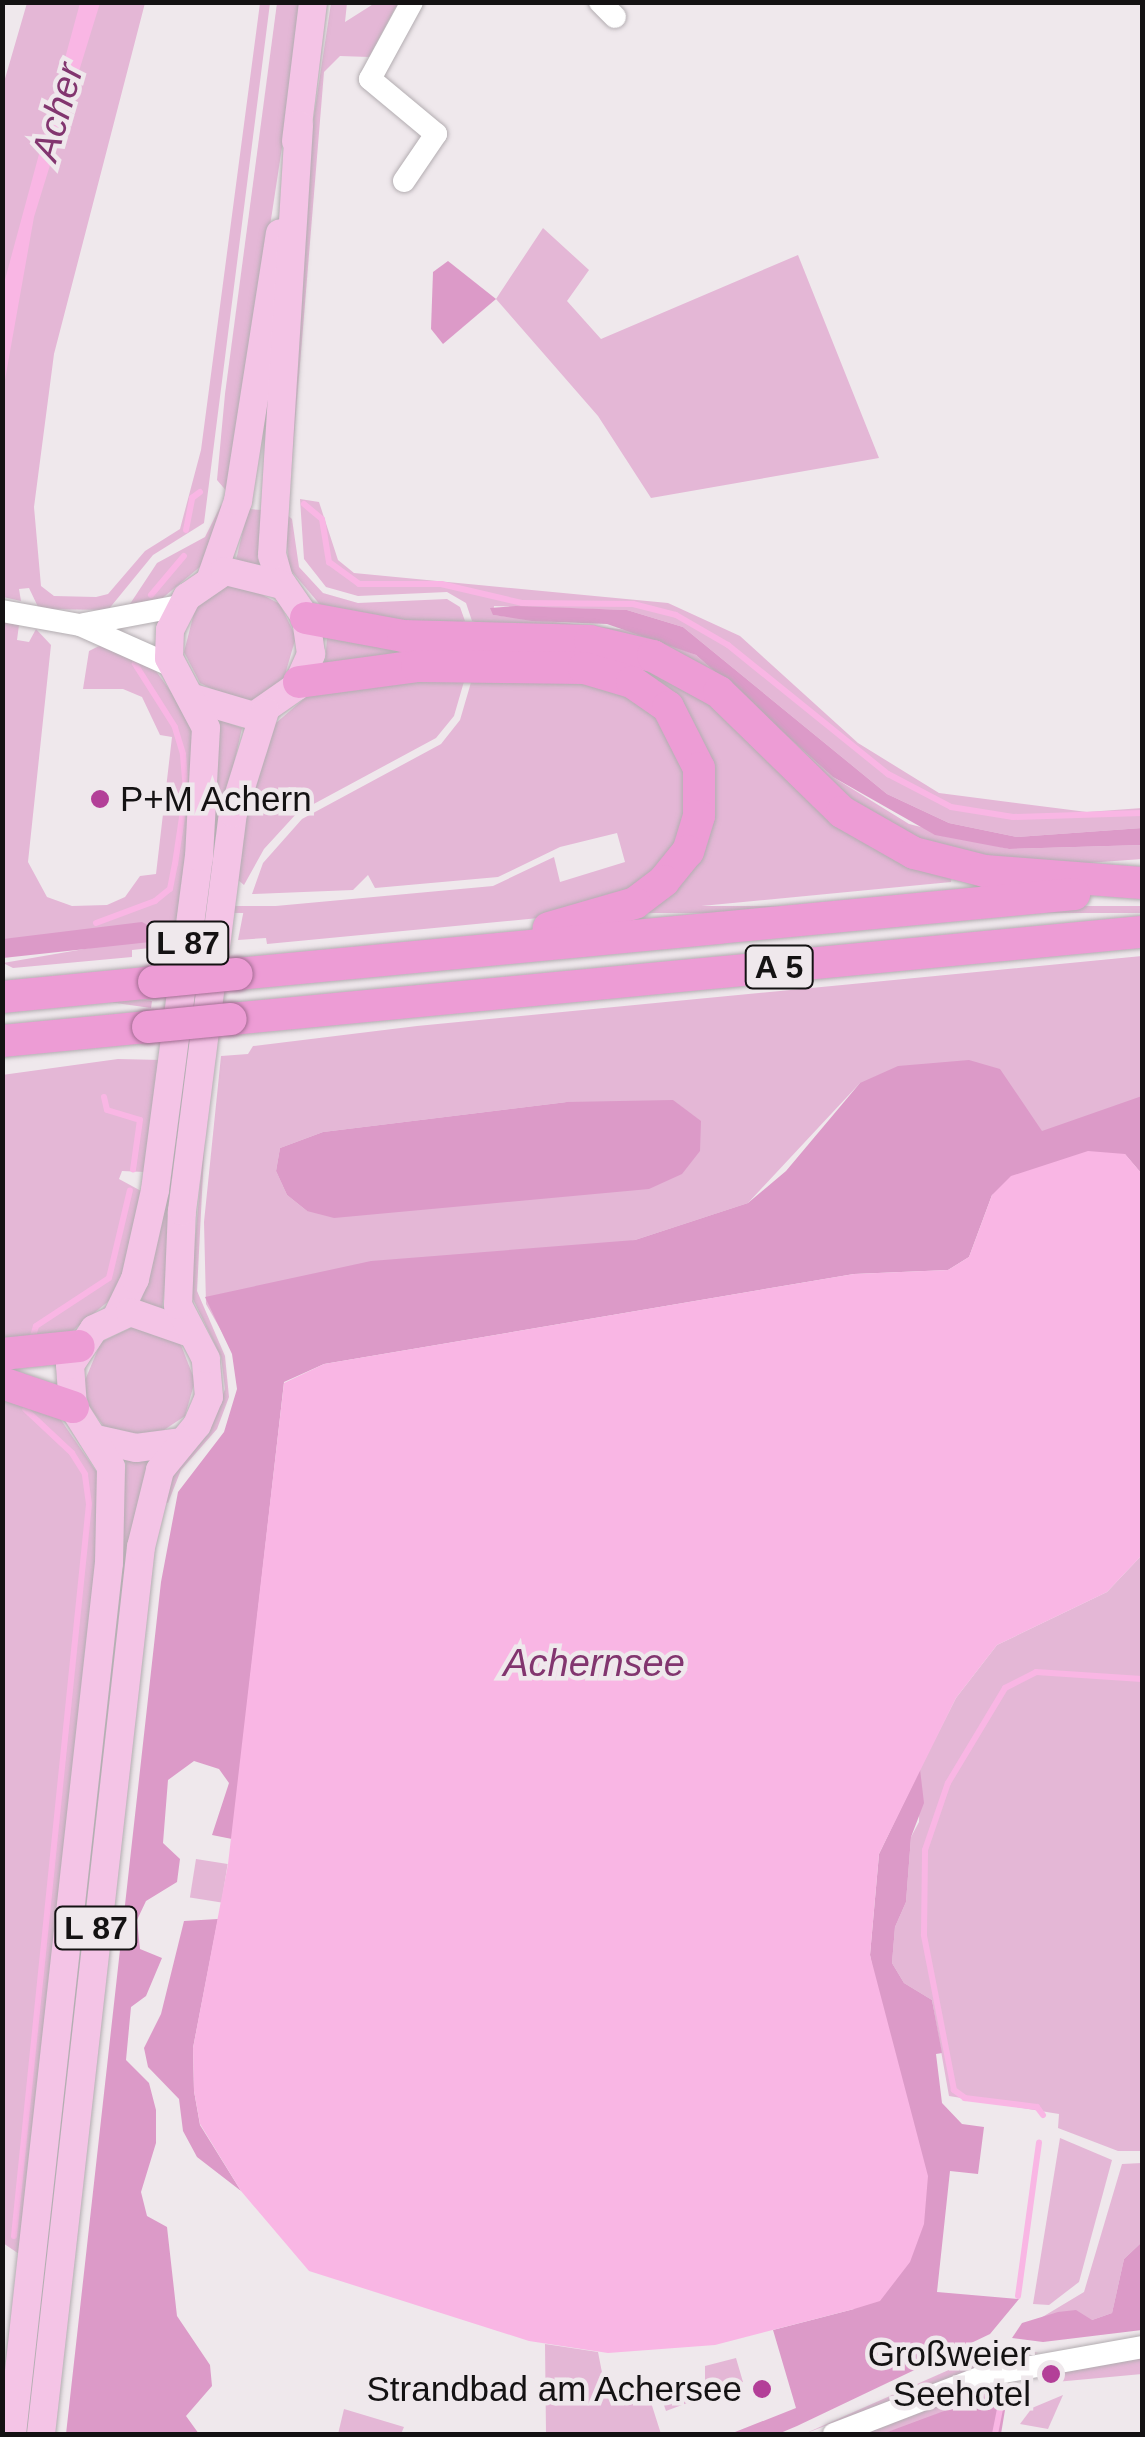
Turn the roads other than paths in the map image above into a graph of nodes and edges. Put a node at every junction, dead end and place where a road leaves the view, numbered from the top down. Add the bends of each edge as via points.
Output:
1 (312, 2) edge
2 (412, 2) edge
3 (299, 125) junction
4 (404, 181) dead end
5 (211, 578) junction
6 (282, 585) junction
7 (179, 606) junction
8 (11, 613) edge
9 (306, 618) junction
10 (80, 625) junction
11 (468, 652) junction
12 (172, 666) junction
13 (299, 682) junction
14 (193, 698) junction
15 (265, 711) junction
16 (1142, 885) edge
17 (1142, 932) edge
18 (443, 955) junction
19 (2, 997) edge
20 (2, 1041) edge
21 (117, 1316) junction
22 (190, 1333) junction
23 (79, 1346) junction
24 (2, 1354) edge
25 (2, 1383) edge
26 (73, 1407) junction
27 (96, 1440) junction
28 (180, 1442) junction
29 (1142, 2347) edge
30 (12, 2434) edge
31 (41, 2434) edge
32 (834, 2434) edge

1 - 3 main road
2 - 4 street via 370,79 436,134
3 - 5 main road via 241,489 228,545
3 - 6 main road via 272,504 272,556
5 - 6 main road via 233,570
5 - 7 main road
6 - 9 main road
7 - 10 street
7 - 12 main road via 168,639
8 - 10 street
9 - 11 highway
9 - 13 main road via 310,654
10 - 12 street
11 - 13 highway
11 - 16 highway via 605,643 678,667 730,701 851,819 926,858 985,871
11 - 18 highway via 584,668 655,695 695,751 699,816 682,860 635,903
12 - 14 main road
13 - 15 main road
14 - 15 main road via 244,717
14 - 21 main road, L 87 via 206,735 199,857 155,1190 135,1279
15 - 22 main road, L 87 via 233,814 185,1178 178,1305
16 - 18 highway, A 5
17 - 20 highway, A 5, bridge
18 - 19 highway, A 5, bridge
21 - 22 main road via 146,1312
21 - 23 main road
22 - 28 main road via 206,1359 210,1388 202,1417
23 - 24 highway
23 - 26 main road via 68,1380
25 - 26 highway
26 - 27 main road
27 - 28 main road via 136,1448
27 - 30 main road, L 87 via 111,1467 109,1562
28 - 31 main road, L 87 via 160,1470 141,1547
29 - 32 street via 1028,2366 938,2392

